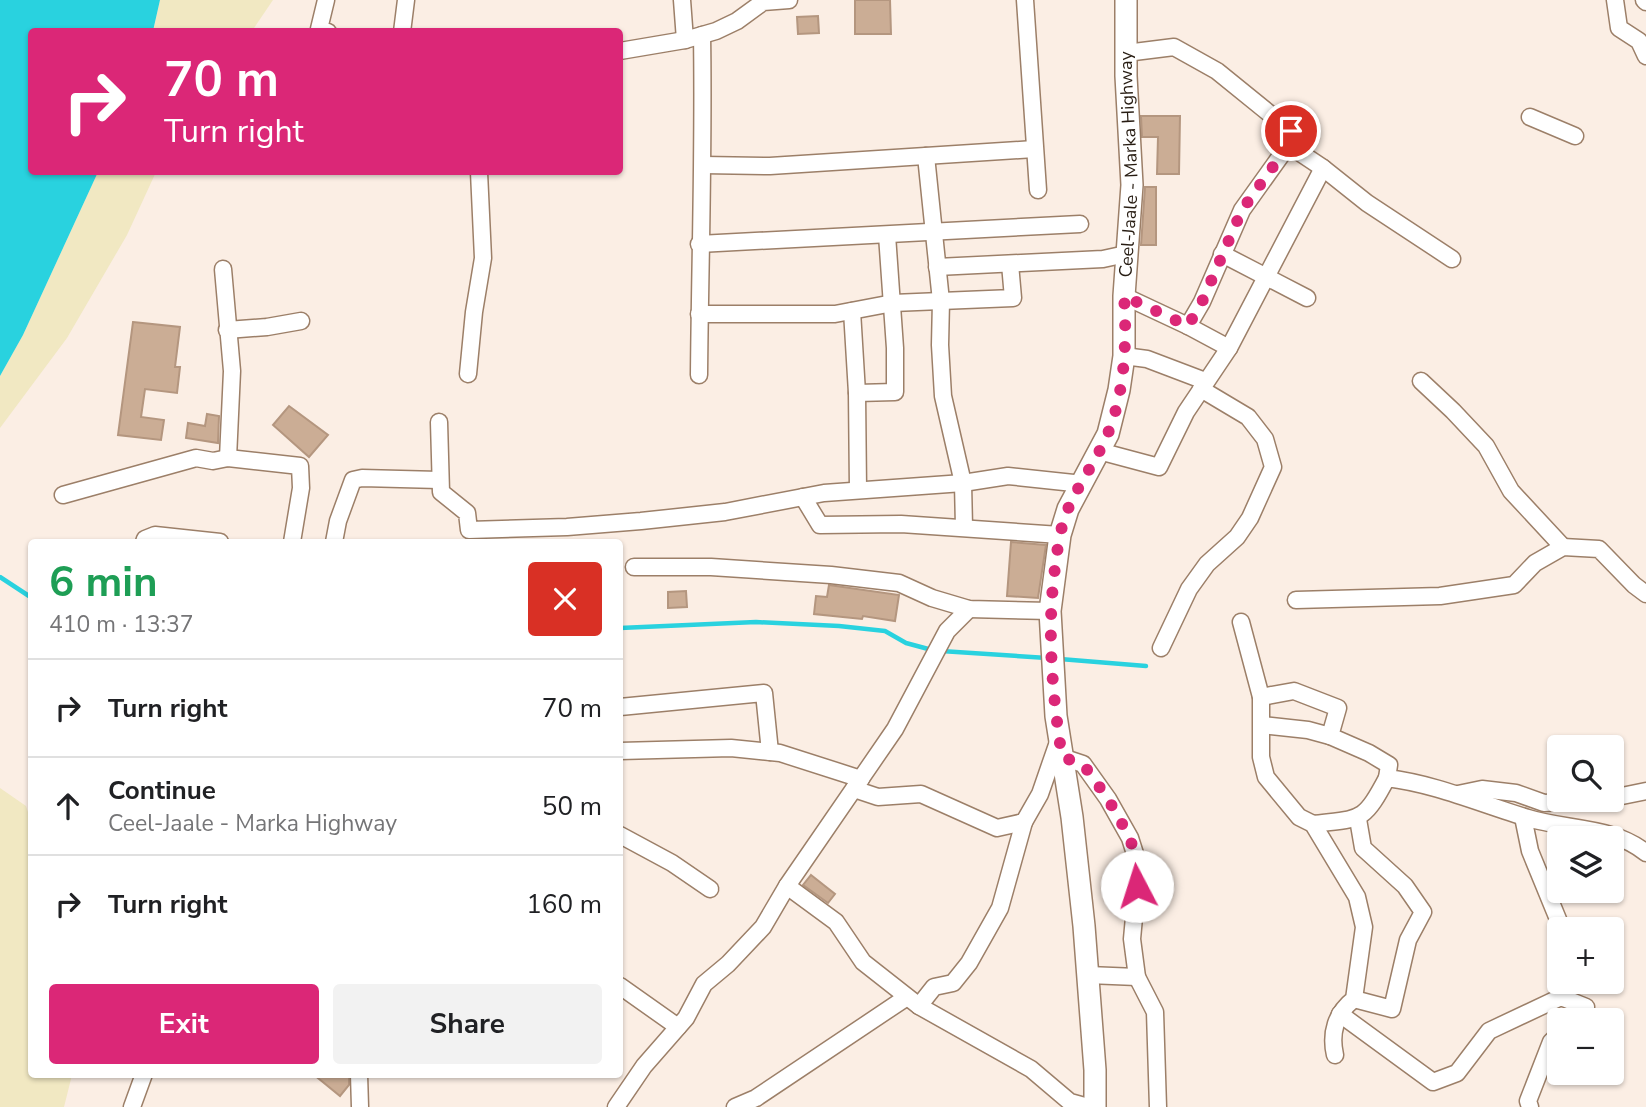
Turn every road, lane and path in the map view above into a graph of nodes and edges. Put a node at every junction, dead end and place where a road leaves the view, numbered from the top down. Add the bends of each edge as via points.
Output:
1 (326, 0) edge
2 (406, 0) edge
3 (682, 0) edge
4 (789, 0) edge
5 (1025, 0) edge
6 (1126, 0) edge
7 (1615, 0) edge
8 (746, 5) edge
9 (319, 28) edge
10 (402, 28) edge
11 (702, 35) junction
12 (685, 40) junction
13 (623, 50) edge
14 (1126, 53) junction
15 (1646, 56) edge
16 (1530, 117) dead end
17 (1575, 136) dead end
18 (1292, 140) junction
19 (1034, 149) junction
20 (926, 156) junction
21 (702, 165) junction
22 (1324, 168) junction
23 (480, 175) edge
24 (1038, 190) dead end
25 (1080, 224) dead end
26 (934, 232) junction
27 (887, 235) junction
28 (699, 244) junction
29 (1126, 254) junction
30 (1222, 254) junction
31 (1452, 259) dead end
32 (1010, 264) junction
33 (937, 267) junction
34 (223, 269) dead end
35 (1266, 277) junction
36 (1124, 296) junction
37 (1307, 298) dead end
38 (941, 301) junction
39 (893, 303) junction
40 (852, 311) junction
41 (699, 314) junction
42 (300, 321) dead end
43 (1188, 326) junction
44 (227, 330) junction
45 (1229, 348) junction
46 (1124, 356) junction
47 (468, 374) dead end
48 (699, 374) dead end
49 (1421, 382) dead end
50 (1203, 385) junction
51 (857, 393) junction
52 (439, 422) dead end
53 (1099, 451) junction
54 (228, 458) junction
55 (439, 480) junction
56 (963, 483) junction
57 (1083, 484) junction
58 (858, 490) junction
59 (63, 495) dead end
60 (803, 497) junction
61 (964, 527) junction
62 (1060, 535) junction
63 (145, 539) edge
64 (192, 539) edge
65 (292, 539) edge
66 (335, 539) edge
67 (1563, 547) junction
68 (634, 567) dead end
69 (1646, 594) edge
70 (1296, 600) dead end
71 (969, 609) junction
72 (1050, 611) junction
73 (1241, 622) dead end
74 (1161, 648) dead end
75 (1261, 697) junction
76 (623, 708) edge
77 (1262, 725) junction
78 (1330, 736) junction
79 (1061, 748) junction
80 (623, 751) edge
81 (769, 752) junction
82 (1387, 778) junction
83 (857, 784) junction
84 (1646, 791) edge
85 (1458, 794) junction
86 (1624, 796) edge
87 (1547, 803) edge
88 (1523, 817) junction
89 (1358, 819) junction
90 (1024, 822) junction
91 (1314, 824) junction
92 (623, 837) edge
93 (1646, 853) edge
94 (787, 886) junction
95 (710, 889) dead end
96 (1557, 917) edge
97 (1088, 975) junction
98 (1137, 976) junction
99 (623, 988) edge
100 (1354, 999) junction
101 (913, 1001) junction
102 (1585, 1008) edge
103 (1340, 1014) junction
104 (678, 1027) junction
105 (1547, 1052) edge
106 (1335, 1055) dead end
107 (143, 1078) edge
108 (359, 1078) edge
109 (132, 1107) edge
110 (360, 1107) edge
111 (616, 1107) edge
112 (735, 1107) edge
113 (1088, 1107) edge
114 (1095, 1107) edge
115 (1158, 1107) edge
116 (1530, 1107) edge

1 - 9 street
2 - 10 street
3 - 12 street
4 - 8 street
5 - 19 street
6 - 14 street, Ceel-Jaale - Marka Highway
7 - 15 street via 1619,27 1639,41
8 - 11 street via 737,21
11 - 12 street
11 - 21 street
12 - 13 street
14 - 18 street via 1174,47 1217,71 1291,131
14 - 29 street, Ceel-Jaale - Marka Highway via 1132,185
16 - 17 street
18 - 22 street via 1293,148
18 - 30 street via 1242,210
19 - 20 street
19 - 24 street
20 - 21 street via 770,166
20 - 26 street
21 - 28 street
22 - 31 street via 1367,203
22 - 35 street
23 - 47 street via 483,258
25 - 26 street
26 - 27 street
26 - 33 street
27 - 28 street
27 - 39 street
28 - 41 street
29 - 32 street
29 - 36 street, Ceel-Jaale - Marka Highway
30 - 35 street
30 - 43 street
32 - 33 street
32 - 38 street via 1013,298
33 - 38 street
34 - 44 street
35 - 37 street
35 - 45 street
36 - 43 street
36 - 46 street, Ceel-Jaale - Marka Highway
38 - 39 street
38 - 56 street via 943,396
39 - 40 street
39 - 51 street via 895,392
40 - 41 street
40 - 51 street
41 - 48 street
42 - 44 street
43 - 45 street
44 - 54 street via 232,382
45 - 50 street
46 - 50 street via 1147,359
46 - 53 street, Ceel-Jaale - Marka Highway via 1114,415
49 - 67 street via 1486,446 1511,491
50 - 53 street via 1159,467
50 - 74 street via 1248,417 1265,439 1273,467 1243,527 1189,589
51 - 58 street
52 - 55 street
53 - 57 street, Ceel-Jaale - Marka Highway
54 - 59 street via 196,458
54 - 65 street via 300,466
55 - 60 street via 441,492 467,513 469,530 641,521
55 - 66 street via 354,480
56 - 57 street via 1008,476
56 - 58 street
56 - 61 street
57 - 62 street, Ceel-Jaale - Marka Highway
58 - 60 street
60 - 61 street via 820,525
61 - 62 street
62 - 72 street, Ceel-Jaale - Marka Highway
63 - 64 street via 155,535
67 - 69 street via 1599,549
67 - 70 street via 1535,562 1514,585 1433,597
68 - 71 street via 711,567 899,583
71 - 72 street
71 - 83 street via 941,641 895,729
72 - 79 street, Ceel-Jaale - Marka Highway
73 - 75 street
75 - 77 street
75 - 78 street via 1294,691 1338,708
76 - 81 street via 764,693
77 - 78 street
77 - 91 street via 1266,777 1299,817
78 - 82 street via 1389,765
79 - 90 street
79 - 97 street, Ceel-Jaale - Marka Highway
79 - 98 street via 1083,764 1130,838 1136,860 1132,939
80 - 81 street via 731,748
81 - 83 street
82 - 85 street
82 - 89 street via 1372,807
83 - 90 street via 878,797 921,794 997,828
83 - 94 street
84 - 86 street
85 - 87 street via 1482,789
85 - 88 street
88 - 93 street via 1633,842
88 - 96 street via 1530,851
89 - 91 street
89 - 100 street via 1363,848 1405,886 1423,912 1408,940 1392,1009
90 - 101 street via 1000,908 969,962 953,983
91 - 100 street via 1357,897 1364,928
92 - 95 street
94 - 101 street via 836,922 863,962
94 - 104 street via 763,927 704,985
97 - 98 street
97 - 114 street, Ceel-Jaale - Marka Highway
98 - 115 street via 1155,1012
99 - 104 street
100 - 103 street
101 - 112 street
101 - 113 street via 1031,1069 1070,1102
102 - 103 street via 1561,998 1489,1031 1457,1073 1433,1082
103 - 106 street via 1332,1044
104 - 111 street
105 - 116 street via 1528,1101
107 - 109 street
108 - 110 street

